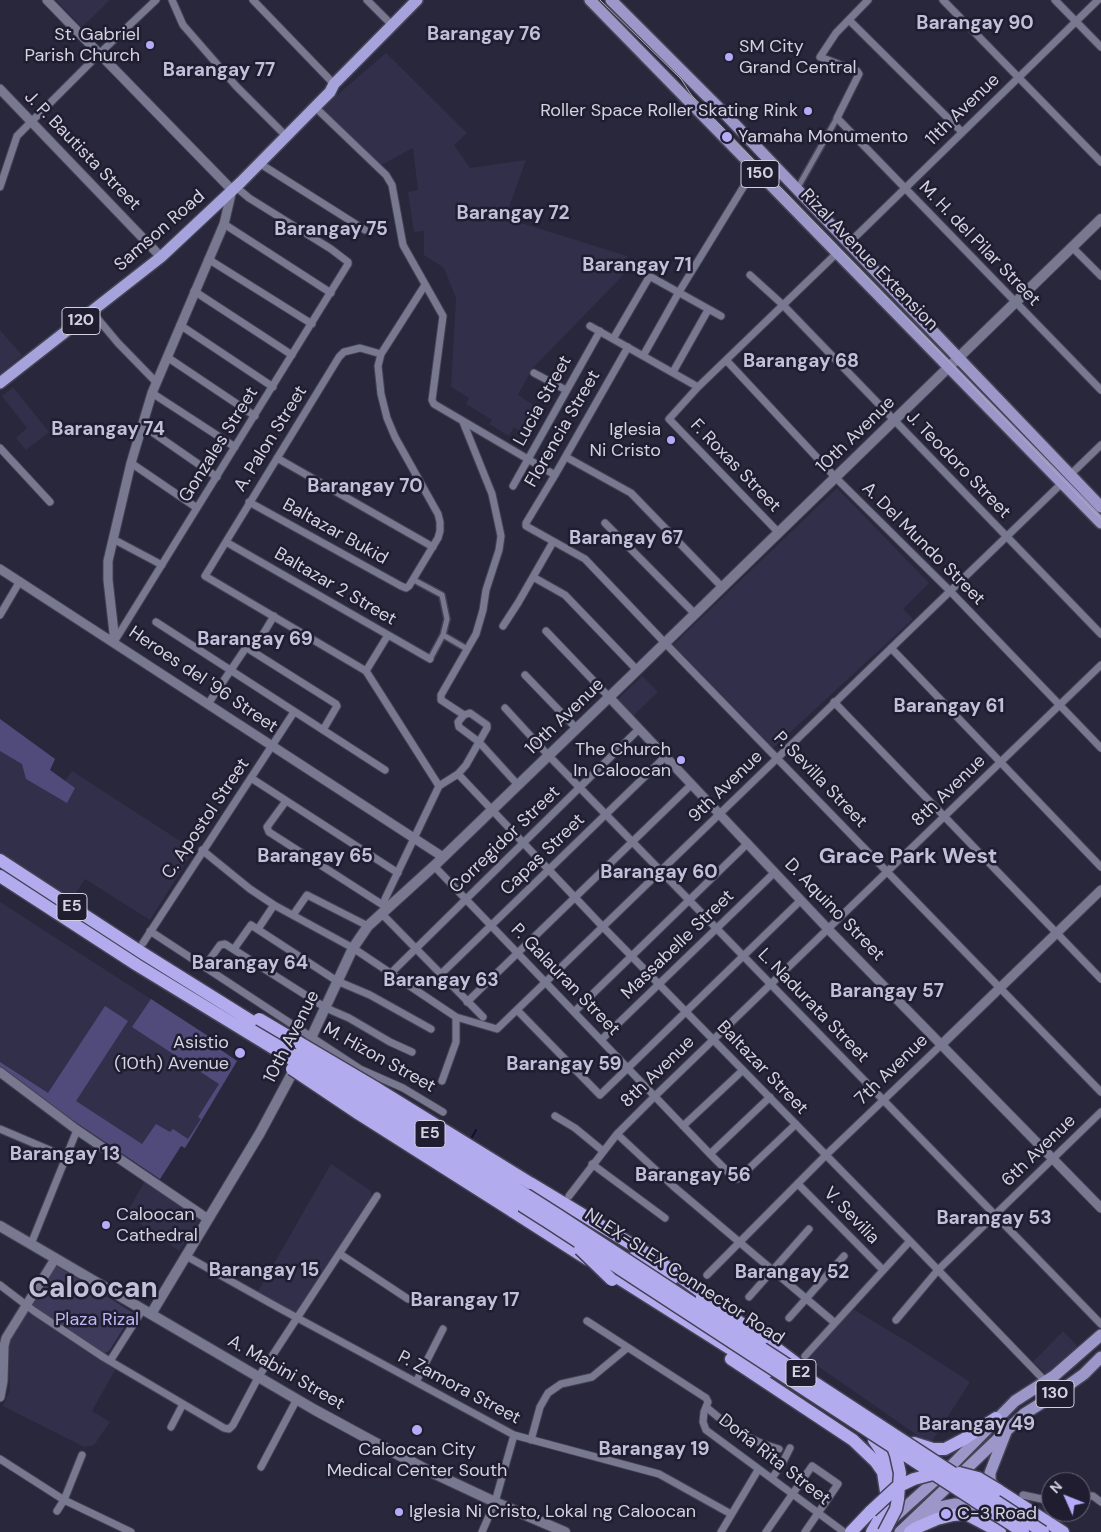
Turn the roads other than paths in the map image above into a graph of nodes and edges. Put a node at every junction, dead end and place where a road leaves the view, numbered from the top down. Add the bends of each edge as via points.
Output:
1 (47, 0) edge
2 (156, 0) edge
3 (172, 0) edge
4 (253, 0) edge
5 (367, 0) edge
6 (416, 0) edge
7 (427, 0) edge
8 (590, 0) edge
9 (611, 0) edge
10 (868, 0) edge
11 (944, 0) edge
12 (1055, 0) edge
13 (1098, 0) edge
14 (849, 20) junction
15 (1076, 21) junction
16 (392, 25) junction
17 (1101, 47) edge
18 (100, 53) junction
19 (1018, 78) junction
20 (332, 88) junction
21 (0, 89) edge
22 (315, 107) junction
23 (836, 118) junction
24 (31, 121) junction
25 (962, 132) junction
26 (286, 136) junction
27 (1101, 162) edge
28 (260, 163) junction
29 (755, 168) junction
30 (0, 187) edge
31 (234, 189) junction
32 (797, 189) junction
33 (904, 189) junction
34 (1101, 219) edge
35 (224, 224) junction
36 (365, 230) dead end
37 (849, 243) junction
38 (1072, 247) junction
39 (838, 252) junction
40 (161, 257) junction
41 (208, 259) junction
42 (750, 274) dead end
43 (1101, 276) edge
44 (426, 285) junction
45 (194, 291) junction
46 (679, 292) junction
47 (331, 293) junction
48 (1015, 303) junction
49 (782, 304) junction
50 (708, 310) junction
51 (92, 312) junction
52 (721, 316) dead end
53 (312, 324) junction
54 (180, 325) junction
55 (590, 326) dead end
56 (600, 331) junction
57 (613, 339) junction
58 (628, 347) junction
59 (381, 354) junction
60 (292, 355) junction
61 (643, 356) junction
62 (166, 357) junction
63 (959, 357) junction
64 (726, 360) junction
65 (949, 367) junction
66 (534, 372) dead end
67 (673, 372) junction
68 (156, 382) junction
69 (0, 383) edge
70 (273, 387) junction
71 (698, 387) junction
72 (566, 390) junction
73 (1101, 390) edge
74 (152, 393) junction
75 (254, 416) junction
76 (895, 420) junction
77 (463, 421) junction
78 (142, 425) junction
79 (1101, 445) edge
80 (235, 447) junction
81 (0, 448) edge
82 (566, 457) junction
83 (277, 458) junction
84 (528, 459) junction
85 (131, 463) junction
86 (555, 475) junction
87 (217, 477) junction
88 (836, 478) junction
89 (1066, 479) junction
90 (513, 486) dead end
91 (50, 502) dead end
92 (249, 502) junction
93 (1101, 507) edge
94 (197, 508) junction
95 (605, 523) dead end
96 (1101, 523) edge
97 (526, 526) joint
98 (779, 533) junction
99 (1006, 536) junction
100 (114, 539) junction
101 (226, 542) junction
102 (553, 542) junction
103 (433, 547) junction
104 (162, 565) junction
105 (0, 568) edge
106 (533, 577) junction
107 (414, 580) junction
108 (20, 581) junction
109 (722, 587) junction
110 (950, 591) junction
111 (0, 614) edge
112 (695, 614) junction
113 (274, 616) junction
114 (156, 622) dead end
115 (503, 626) dead end
116 (546, 631) dead end
117 (1101, 634) edge
118 (388, 635) junction
119 (443, 635) junction
120 (114, 642) junction
121 (665, 643) junction
122 (257, 644) dead end
123 (890, 648) junction
124 (467, 649) junction
125 (430, 659) joint
126 (1101, 665) edge
127 (364, 669) junction
128 (637, 670) junction
129 (231, 671) junction
130 (525, 675) dead end
131 (609, 697) junction
132 (834, 702) junction
133 (208, 704) junction
134 (1060, 705) junction
135 (504, 708) dead end
136 (294, 712) junction
137 (464, 715) junction
138 (576, 728) junction
139 (639, 729) junction
140 (323, 730) junction
141 (479, 742) junction
142 (272, 745) junction
143 (1101, 748) edge
144 (548, 755) junction
145 (666, 757) junction
146 (777, 758) junction
147 (1000, 762) junction
148 (385, 770) dead end
149 (458, 774) junction
150 (251, 778) junction
151 (692, 784) junction
152 (518, 785) junction
153 (439, 786) junction
154 (580, 788) junction
155 (286, 801) junction
156 (492, 809) junction
157 (720, 814) junction
158 (606, 815) junction
159 (944, 816) junction
160 (414, 838) junction
161 (524, 842) junction
162 (632, 842) junction
163 (748, 843) junction
164 (202, 850) junction
165 (443, 857) junction
166 (0, 860) edge
167 (434, 866) junction
168 (1101, 867) edge
169 (550, 869) junction
170 (661, 871) junction
171 (775, 872) junction
172 (887, 872) junction
173 (398, 873) junction
174 (0, 876) edge
175 (1101, 890) edge
176 (576, 896) junction
177 (466, 899) junction
178 (689, 900) junction
179 (801, 900) junction
180 (274, 906) junction
181 (385, 909) junction
182 (293, 914) junction
183 (492, 925) junction
184 (368, 926) junction
185 (603, 926) junction
186 (717, 928) junction
187 (828, 928) junction
188 (258, 929) junction
189 (150, 931) junction
190 (1056, 933) junction
191 (144, 948) junction
192 (353, 948) junction
193 (416, 948) junction
194 (234, 949) junction
195 (518, 953) junction
196 (632, 956) junction
197 (743, 956) junction
198 (137, 965) junction
199 (205, 966) junction
200 (391, 973) junction
201 (441, 974) junction
202 (1101, 979) edge
203 (337, 981) junction
204 (546, 982) junction
205 (659, 984) junction
206 (771, 984) junction
207 (1000, 988) junction
208 (467, 1002) junction
209 (326, 1008) junction
210 (518, 1010) junction
211 (686, 1011) junction
212 (574, 1012) junction
213 (456, 1017) junction
214 (483, 1017) dead end
215 (431, 1029) dead end
216 (311, 1038) junction
217 (713, 1039) junction
218 (601, 1040) junction
219 (942, 1045) junction
220 (412, 1052) dead end
221 (628, 1068) junction
222 (743, 1070) junction
223 (0, 1072) edge
224 (442, 1081) dead end
225 (1101, 1092) edge
226 (655, 1096) junction
227 (770, 1098) junction
228 (883, 1100) junction
229 (443, 1112) dead end
230 (1101, 1112) edge
231 (555, 1116) dead end
232 (796, 1124) junction
233 (683, 1126) junction
234 (0, 1129) edge
235 (77, 1130) junction
236 (617, 1134) junction
237 (603, 1152) junction
238 (710, 1154) junction
239 (826, 1155) junction
240 (66, 1157) junction
241 (1053, 1159) junction
242 (592, 1164) junction
243 (798, 1184) junction
244 (377, 1196) dead end
245 (569, 1196) dead end
246 (1101, 1208) edge
247 (995, 1215) junction
248 (665, 1218) dead end
249 (208, 1219) junction
250 (555, 1220) junction
251 (0, 1226) edge
252 (808, 1228) dead end
253 (910, 1241) junction
254 (740, 1242) junction
255 (31, 1244) junction
256 (340, 1254) junction
257 (186, 1256) junction
258 (844, 1256) dead end
259 (55, 1258) junction
260 (772, 1270) junction
261 (883, 1270) junction
262 (938, 1270) junction
263 (707, 1276) dead end
264 (0, 1285) edge
265 (749, 1297) dead end
266 (806, 1298) junction
267 (408, 1299) dead end
268 (26, 1305) junction
269 (147, 1312) junction
270 (296, 1318) junction
271 (789, 1318) dead end
272 (896, 1320) dead end
273 (587, 1321) dead end
274 (835, 1323) junction
275 (1101, 1324) edge
276 (443, 1329) dead end
277 (1101, 1335) edge
278 (627, 1348) junction
279 (805, 1356) dead end
280 (1101, 1357) edge
281 (110, 1361) junction
282 (259, 1376) junction
283 (817, 1379) junction
284 (1045, 1381) junction
285 (416, 1382) junction
286 (806, 1396) junction
287 (0, 1397) edge
288 (297, 1399) junction
289 (183, 1404) junction
290 (707, 1404) junction
291 (996, 1418) junction
292 (171, 1427) dead end
293 (1007, 1428) junction
294 (514, 1435) junction
295 (531, 1440) junction
296 (874, 1440) junction
297 (914, 1443) junction
298 (972, 1444) junction
299 (779, 1448) dead end
300 (790, 1448) dead end
301 (982, 1453) junction
302 (82, 1455) dead end
303 (0, 1458) edge
304 (261, 1467) dead end
305 (758, 1470) junction
306 (955, 1470) junction
307 (932, 1477) junction
308 (772, 1478) junction
309 (947, 1487) junction
310 (792, 1494) junction
311 (1023, 1495) dead end
312 (1041, 1499) edge
313 (64, 1500) junction
314 (1005, 1501) junction
315 (495, 1502) junction
316 (983, 1510) junction
317 (58, 1511) dead end
318 (818, 1513) junction
319 (731, 1514) junction
320 (126, 1531) edge
321 (482, 1532) edge
322 (565, 1532) edge
323 (721, 1532) edge
324 (766, 1532) edge
325 (805, 1532) edge
326 (844, 1532) edge
327 (850, 1532) edge
328 (875, 1532) edge
329 (884, 1532) edge
330 (904, 1532) edge
331 (1000, 1532) edge
332 (1015, 1532) edge
333 (1023, 1532) edge
334 (1043, 1532) edge
335 (1050, 1532) edge
336 (1063, 1532) edge

1 - 18 street
2 - 18 street
3 - 26 street via 183,25 236,86
4 - 20 street
5 - 16 street
6 - 16 highway, Samson Road / 120
7 - 20 highway, Samson Road / 120 via 338,88
8 - 29 main road, Rizal Avenue Extension / 150
9 - 32 main road, Rizal Avenue Extension / 150
10 - 14 street
11 - 19 street
12 - 15 street
13 - 15 street, 11th Avenue
14 - 23 street via 829,41 820,57 859,74
14 - 25 street
15 - 17 street
15 - 19 street, 11th Avenue
16 - 20 highway, Samson Road / 120
18 - 24 street
18 - 31 street
19 - 25 street, 11th Avenue
19 - 27 street
20 - 22 highway, Samson Road / 120
21 - 24 street, J. P. Bautista Street
22 - 26 highway, Samson Road / 120
22 - 44 street via 390,180 403,245
23 - 32 street
23 - 33 street, M. H. del Pilar Street
24 - 30 street via 14,140
24 - 40 street, J. P. Bautista Street
25 - 33 street, 11th Avenue
26 - 28 highway, Samson Road / 120
28 - 31 highway, Samson Road / 120
28 - 36 street
29 - 39 main road, Rizal Avenue Extension / 150
29 - 46 street
31 - 35 street, Heroes del '96 Street
31 - 40 highway, Samson Road / 120
31 - 47 street, Gonzales Street via 348,263
32 - 37 main road, Rizal Avenue Extension / 150
33 - 37 street, 11th Avenue
33 - 48 street, M. H. del Pilar Street
34 - 38 main road, 10th Avenue
35 - 41 street, Heroes del '96 Street
35 - 47 street
37 - 63 main road, Rizal Avenue Extension / 150
38 - 43 street
38 - 48 main road, 10th Avenue
39 - 49 street
39 - 65 main road, Rizal Avenue Extension / 150
40 - 51 highway, Samson Road / 120
41 - 45 street, Heroes del '96 Street
41 - 53 street
42 - 49 street, J. Teodoro Street
44 - 59 street
44 - 77 street via 443,316 432,400
45 - 54 street, Heroes del '96 Street
45 - 60 street
46 - 50 street
46 - 57 street via 655,278 648,279
46 - 61 street
47 - 53 street, Gonzales Street
48 - 63 main road, 10th Avenue
48 - 73 street, M. H. del Pilar Street
49 - 64 street
49 - 76 street, J. Teodoro Street
50 - 52 street
50 - 67 street
51 - 68 street
51 - 69 highway, Samson Road / 120
53 - 60 street, Gonzales Street
54 - 62 street, Heroes del '96 Street
54 - 70 street
55 - 56 street
56 - 57 street
56 - 72 street, Lucia Street
57 - 58 street
58 - 61 street
58 - 82 street, Florencia Street
59 - 83 street, A. Palon Street via 360,348 344,352 339,357
59 - 103 street via 379,380 388,418 395,437 438,514 440,530
60 - 70 street, Gonzales Street
61 - 67 street
62 - 68 street, Heroes del '96 Street
62 - 75 street
63 - 65 main road, 10th Avenue
63 - 89 main road, Rizal Avenue Extension / 150
64 - 71 street
64 - 88 street, A. Del Mundo Street
65 - 76 main road, 10th Avenue
65 - 89 main road, Rizal Avenue Extension / 150
66 - 72 street
67 - 71 street
68 - 74 street, Heroes del '96 Street
70 - 75 street, Gonzales Street
71 - 98 street, F. Roxas Street via 669,419
72 - 84 street, Lucia Street
74 - 78 street, Heroes del '96 Street
74 - 80 street
75 - 80 street, Gonzales Street
76 - 88 main road, 10th Avenue
76 - 99 street, J. Teodoro Street
77 - 84 street
77 - 124 street via 492,494 501,536 476,634
78 - 85 street, Heroes del '96 Street
78 - 87 street
79 - 89 street, 9th Avenue
80 - 87 street, Gonzales Street
81 - 91 street
82 - 86 street, Florencia Street
82 - 109 street via 631,494
83 - 92 street, A. Palon Street
83 - 103 street
84 - 86 street
84 - 90 street, Lucia Street
85 - 94 street
85 - 100 street, Heroes del '96 Street
86 - 97 street, Florencia Street
87 - 94 street, Gonzales Street
88 - 98 main road, 10th Avenue
88 - 110 street, A. Del Mundo Street
89 - 93 main road, Rizal Avenue Extension / 150
89 - 96 main road, Rizal Avenue Extension / 150
89 - 99 street, 9th Avenue
92 - 101 street, A. Palon Street
92 - 107 street, Baltazar Bukid via 401,586 406,588
94 - 104 street, Gonzales Street
95 - 112 street
97 - 102 street, P. Sevilla Street
98 - 109 main road, 10th Avenue
99 - 110 street, 9th Avenue
99 - 117 street, J. Teodoro Street
100 - 104 street
100 - 120 street, Heroes del '96 Street via 108,561 108,580
101 - 113 street, A. Palon Street via 205,576
101 - 118 street, Baltazar 2 Street
102 - 106 street
102 - 121 street, P. Sevilla Street via 585,559
103 - 107 street
104 - 120 street, Gonzales Street
105 - 108 street
106 - 115 street
106 - 128 street via 566,595
107 - 119 street via 442,595 447,619
108 - 111 street
108 - 120 street
109 - 112 main road, 10th Avenue
110 - 123 street, 9th Avenue
110 - 134 street, A. Del Mundo Street
112 - 121 main road, 10th Avenue
113 - 122 street
113 - 127 street
114 - 129 street
116 - 131 street, D. Aquino Street
118 - 125 street, Baltazar 2 Street
118 - 127 street
119 - 124 street
119 - 125 street
120 - 133 street, Heroes del '96 Street
121 - 128 main road, 10th Avenue
121 - 146 street, P. Sevilla Street
123 - 132 street, 9th Avenue
123 - 147 street
124 - 137 street via 441,697
126 - 134 street, 8th Avenue
127 - 153 street
128 - 131 main road, 10th Avenue
129 - 133 street
129 - 136 street
129 - 140 street via 246,648 336,704
130 - 138 street
131 - 138 main road, 10th Avenue
131 - 139 street, D. Aquino Street
132 - 146 street, 9th Avenue
132 - 159 street
133 - 142 street, Heroes del '96 Street
134 - 143 street, A. Del Mundo Street
134 - 147 street, 8th Avenue
135 - 144 street, L. Nadurata Street
136 - 140 street
136 - 142 street, C. Apostol Street
137 - 141 street via 458,722 459,727
137 - 141 street via 470,713 487,725
138 - 144 main road, 10th Avenue
139 - 145 street, D. Aquino Street
139 - 154 street, Corregidor Street
140 - 148 street
141 - 149 street
141 - 152 street
142 - 150 street, C. Apostol Street
142 - 160 street, Heroes del '96 Street
144 - 152 main road, 10th Avenue
144 - 154 street, L. Nadurata Street
145 - 151 street, D. Aquino Street
145 - 158 street, Capas Street
146 - 157 street, 9th Avenue
146 - 172 street, P. Sevilla Street
147 - 159 street, 8th Avenue
147 - 168 street
149 - 153 street
149 - 156 street, Baltazar Street
150 - 155 street
150 - 164 street, C. Apostol Street
151 - 157 street, D. Aquino Street
151 - 162 street
152 - 156 main road, 10th Avenue
153 - 160 street
154 - 158 street, L. Nadurata Street
154 - 161 street, Corregidor Street
155 - 173 street
155 - 181 street via 267,827 268,832
156 - 161 street, Baltazar Street
156 - 165 main road, 10th Avenue
157 - 163 street, D. Aquino Street
157 - 170 street, 9th Avenue
158 - 162 street, L. Nadurata Street
158 - 169 street, Capas Street
159 - 172 street, 8th Avenue
159 - 190 street
160 - 165 street, Heroes del '96 Street
160 - 173 street
161 - 169 street, Baltazar Street
161 - 177 street, Corregidor Street
162 - 170 street, L. Nadurata Street
162 - 176 street
163 - 171 street, D. Aquino Street
163 - 178 street
164 - 180 street
164 - 189 street, C. Apostol Street
165 - 167 main road, 10th Avenue
166 - 191 highway, E5
167 - 177 street, P. Galauran Street
167 - 181 main road, 10th Avenue
169 - 176 street, Baltazar Street
169 - 183 street, Capas Street
170 - 178 street, L. Nadurata Street
170 - 185 street, 9th Avenue
171 - 179 street, D. Aquino Street
171 - 186 street, Massabelle Street
172 - 187 street, 8th Avenue
172 - 207 street, P. Sevilla Street
173 - 181 street via 385,899
174 - 198 highway, E5
175 - 190 street, 7th Avenue
176 - 185 street, Baltazar Street
176 - 195 street
177 - 183 street, P. Galauran Street
177 - 193 street, Corregidor Street
178 - 186 street, L. Nadurata Street
178 - 196 street
179 - 187 street, D. Aquino Street
179 - 197 street
180 - 182 street
180 - 188 street
181 - 184 main road, 10th Avenue
181 - 193 street
182 - 184 street via 307,895
182 - 192 street
183 - 195 street, P. Galauran Street
183 - 201 street, Capas Street
184 - 192 main road, 10th Avenue
185 - 196 street, Baltazar Street
185 - 204 street, 9th Avenue
186 - 197 street, L. Nadurata Street
186 - 205 street, Massabelle Street
187 - 206 street, 8th Avenue
187 - 219 street, D. Aquino Street
188 - 194 street via 250,925
188 - 203 street
189 - 191 street, C. Apostol Street
189 - 199 street, M. Hizon Street
190 - 202 street
190 - 207 street, 7th Avenue
191 - 250 highway, E5, bridge
191 - 283 highway, bridge via 656,1259
192 - 200 street
192 - 203 main road, 10th Avenue
193 - 200 street, Corregidor Street
193 - 201 street
194 - 199 street via 222,944
194 - 209 street
195 - 204 street, P. Galauran Street
195 - 208 street
196 - 205 street, Baltazar Street
196 - 212 street
197 - 206 street, L. Nadurata Street
197 - 211 street
198 - 250 highway, E5, bridge
198 - 286 highway, bridge via 359,1114
199 - 216 street, M. Hizon Street
200 - 213 street
201 - 208 street
203 - 209 main road, 10th Avenue
203 - 215 street via 370,995
204 - 210 street, 9th Avenue
204 - 212 street, P. Galauran Street
205 - 211 street, Baltazar Street
205 - 218 street, Massabelle Street
206 - 217 street, 8th Avenue
206 - 228 street, L. Nadurata Street
207 - 219 street, 7th Avenue
207 - 225 street, P. Sevilla Street
208 - 214 street
209 - 216 main road, 10th Avenue
209 - 220 street
210 - 213 street, 9th Avenue via 497,1030
210 - 221 street via 599,1095
211 - 217 street, Baltazar Street
211 - 221 street
212 - 218 street, P. Galauran Street
213 - 224 street via 456,1042
216 - 229 street, M. Hizon Street via 360,1069 403,1088
216 - 249 main road, 10th Avenue via 260,1133
217 - 222 street, Baltazar Street
217 - 226 street, 8th Avenue
218 - 221 street, P. Galauran Street
219 - 228 street, 7th Avenue
219 - 241 street, D. Aquino Street
221 - 226 street, P. Galauran Street
222 - 227 street, Baltazar Street
222 - 233 street
223 - 235 street
226 - 233 street, P. Galauran Street
226 - 236 street, 8th Avenue
227 - 232 street, Baltazar Street
227 - 238 street
228 - 239 street, 7th Avenue
228 - 247 street, L. Nadurata Street
230 - 241 street, 6th Avenue
231 - 237 street
232 - 238 street, P. Galauran Street via 737,1178
232 - 239 street, Baltazar Street
233 - 238 street, P. Galauran Street
234 - 240 street
235 - 240 street
235 - 249 street
236 - 237 street, 8th Avenue
236 - 254 street
237 - 242 street, 8th Avenue
239 - 243 street, 7th Avenue
239 - 253 street, Baltazar Street
240 - 255 street
241 - 246 street, D. Aquino Street
241 - 247 street, 6th Avenue
242 - 245 street, 8th Avenue
242 - 248 street
243 - 254 street, 7th Avenue
243 - 261 street, V. Sevilia
244 - 256 street
247 - 262 street, 6th Avenue
247 - 275 street, L. Nadurata Street
249 - 257 main road, 10th Avenue
250 - 328 highway, bridge via 612,1280 865,1450 883,1472 886,1484 885,1507
250 - 329 highway, bridge via 684,1286 869,1410 890,1440 900,1473 896,1510
250 - 333 highway, NLEX-SLEX Connector Road / E2, bridge
250 - 334 highway, NLEX-SLEX Connector Road / E2, bridge
251 - 255 main road, A. Mabini Street
252 - 260 street
253 - 261 street
253 - 262 street, Baltazar Street
254 - 260 street
254 - 263 street, 7th Avenue
255 - 259 main road, A. Mabini Street
256 - 267 street
256 - 270 street
257 - 269 main road, 10th Avenue
257 - 270 street, P. Zamora Street
258 - 266 street
259 - 268 street
259 - 269 main road, A. Mabini Street
260 - 265 street
260 - 266 street
261 - 274 street
262 - 272 street, 6th Avenue
262 - 284 street, Baltazar Street
264 - 268 street
266 - 271 street
266 - 274 street
268 - 281 street
268 - 287 street via 6,1338
269 - 281 street
269 - 282 main road, A. Mabini Street
270 - 282 street
270 - 285 street, P. Zamora Street
273 - 278 street
274 - 279 street
276 - 285 street
277 - 284 main road, 130
278 - 290 street via 695,1390 706,1398
278 - 295 street via 592,1377 561,1384 548,1393 540,1407
280 - 293 main road, 130 via 1084,1374
281 - 289 street
282 - 288 main road, A. Mabini Street
282 - 289 street via 229,1429
283 - 286 highway
283 - 297 highway
284 - 291 main road, 130
285 - 294 street, P. Zamora Street
286 - 296 highway
288 - 304 street
288 - 315 main road, A. Mabini Street via 410,1461
289 - 292 street
290 - 299 street via 729,1426 762,1444
290 - 305 street, Doña Rita Street via 703,1422 706,1430
291 - 297 highway via 945,1449
291 - 298 main road, 130
293 - 301 main road, 130
293 - 314 main road via 990,1473 992,1487
294 - 295 street, P. Zamora Street
294 - 315 street
295 - 319 street, P. Zamora Street via 659,1474
296 - 307 highway
296 - 328 highway via 889,1462 894,1480 894,1496 889,1511
297 - 306 highway
298 - 301 main road
298 - 306 main road, 130
300 - 308 street
301 - 306 main road, 130
302 - 313 street
303 - 313 street
305 - 308 street, Doña Rita Street
305 - 319 street
306 - 307 main road, 130
306 - 309 main road, 130
306 - 314 main road
307 - 309 main road
307 - 327 highway, bridge via 914,1479 897,1487
307 - 328 main road, 130
307 - 336 highway, bridge via 935,1473 956,1472 978,1478
308 - 310 street, Doña Rita Street
309 - 316 main road
309 - 330 main road, 130
310 - 318 street, Doña Rita Street
310 - 318 street via 812,1466 838,1484
310 - 324 street
311 - 312 street
313 - 317 street
313 - 320 street
314 - 335 main road
315 - 321 street
315 - 322 main road, A. Mabini Street
316 - 330 main road via 955,1504 940,1507
316 - 332 main road
318 - 325 street
318 - 326 street, Doña Rita Street
319 - 323 street
330 - 331 highway via 953,1514 966,1514

